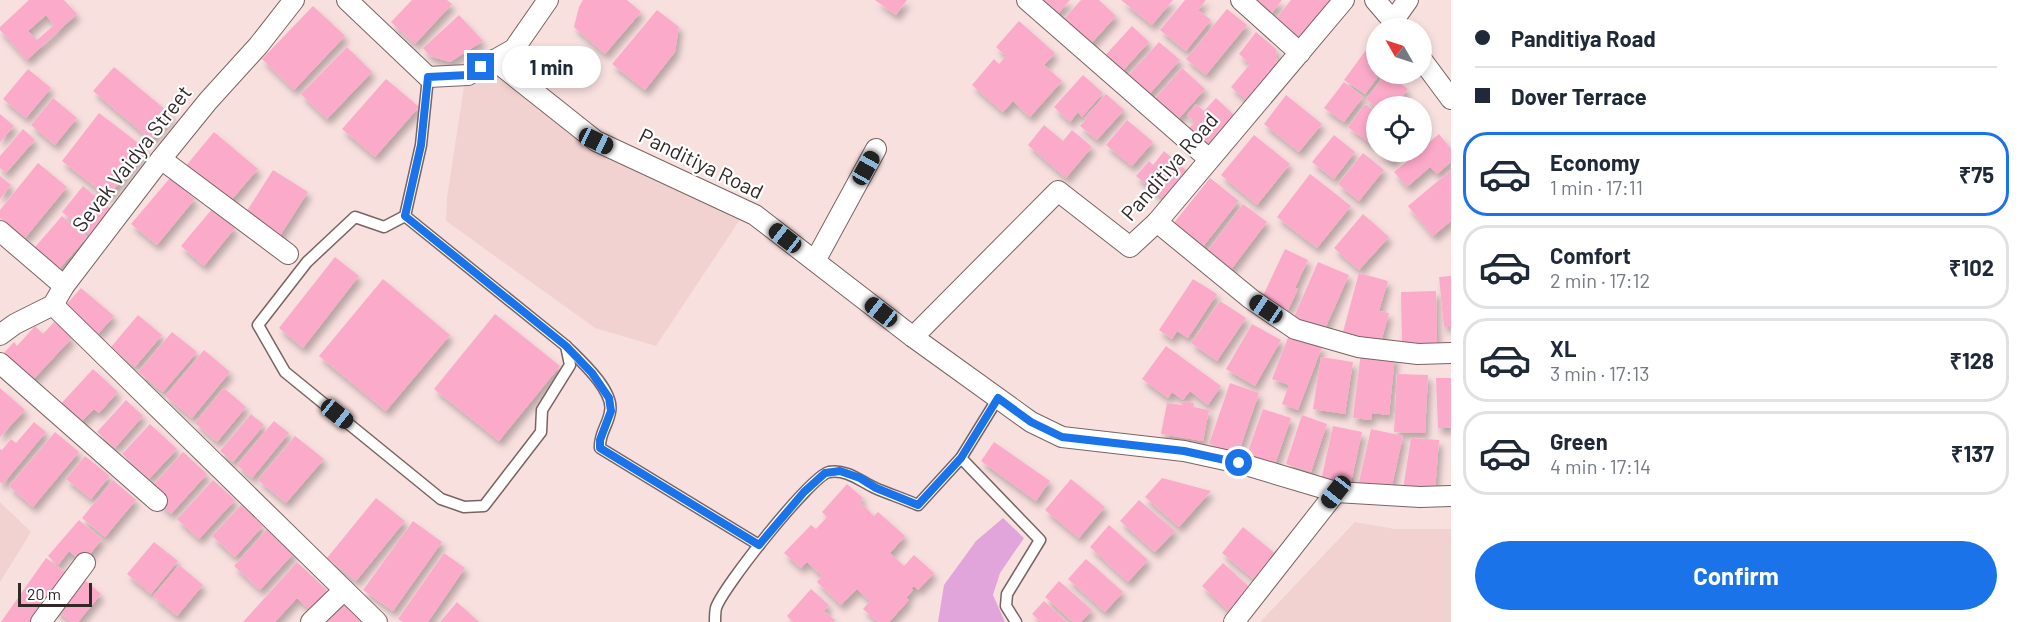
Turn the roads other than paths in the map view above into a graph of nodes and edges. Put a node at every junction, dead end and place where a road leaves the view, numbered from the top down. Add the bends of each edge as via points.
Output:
1 (294, 0) edge
2 (347, 0) edge
3 (548, 0) edge
4 (1027, 0) edge
5 (1241, 0) edge
6 (1344, 0) edge
7 (1375, 0) edge
8 (1408, 0) edge
9 (1390, 18) edge
10 (1399, 18) edge
11 (1300, 53) junction
12 (494, 60) junction
13 (1432, 73) edge
14 (428, 77) junction
15 (1451, 99) edge
16 (876, 149) dead end
17 (161, 159) junction
18 (1209, 159) junction
19 (405, 216) junction
20 (1157, 222) junction
21 (0, 231) edge
22 (288, 254) dead end
23 (815, 261) junction
24 (64, 286) junction
25 (53, 305) junction
26 (0, 335) edge
27 (913, 337) junction
28 (566, 346) junction
29 (1451, 353) edge
30 (0, 363) edge
31 (998, 398) junction
32 (961, 458) junction
33 (1336, 492) junction
34 (1451, 496) edge
35 (157, 501) dead end
36 (759, 545) junction
37 (86, 563) dead end
38 (344, 590) junction
39 (41, 622) edge
40 (310, 622) edge
41 (377, 622) edge
42 (715, 622) edge
43 (1016, 622) edge
44 (1234, 622) edge

1 - 17 street, Sevak Vaidya Street
2 - 14 street
3 - 12 street via 514,49
4 - 18 street
5 - 11 street
6 - 11 street, Panditiya Road
7 - 9 street
8 - 10 street
11 - 18 street, Panditiya Road
12 - 14 street via 468,75
12 - 23 street, Panditiya Road via 596,141 755,215
13 - 15 street
14 - 19 lane via 421,145
16 - 23 street
17 - 22 street
17 - 24 street, Sevak Vaidya Street
18 - 20 street, Panditiya Road
19 - 28 lane
19 - 28 lane via 384,227 355,217 307,262 258,325 285,372 441,499 464,507 484,506 541,432 542,410 570,365
20 - 27 street, Panditiya Road via 1131,248 1058,191
20 - 29 street via 1251,299 1295,329 1358,346 1418,354
21 - 24 street
23 - 27 street, Panditiya Road
24 - 25 street, Sevak Vaidya Street
25 - 26 street
25 - 38 street
27 - 31 street, Panditiya Road
28 - 36 lane via 609,398 611,411 600,448
30 - 35 street
31 - 32 lane
31 - 33 street, Panditiya Road via 1031,422 1062,437 1184,451
32 - 36 lane via 918,505 840,471 825,473
32 - 43 lane via 1040,540 1007,594 1006,606
33 - 34 street, Panditiya Road
33 - 44 street
36 - 42 lane via 716,608
37 - 39 street
38 - 40 street
38 - 41 street

